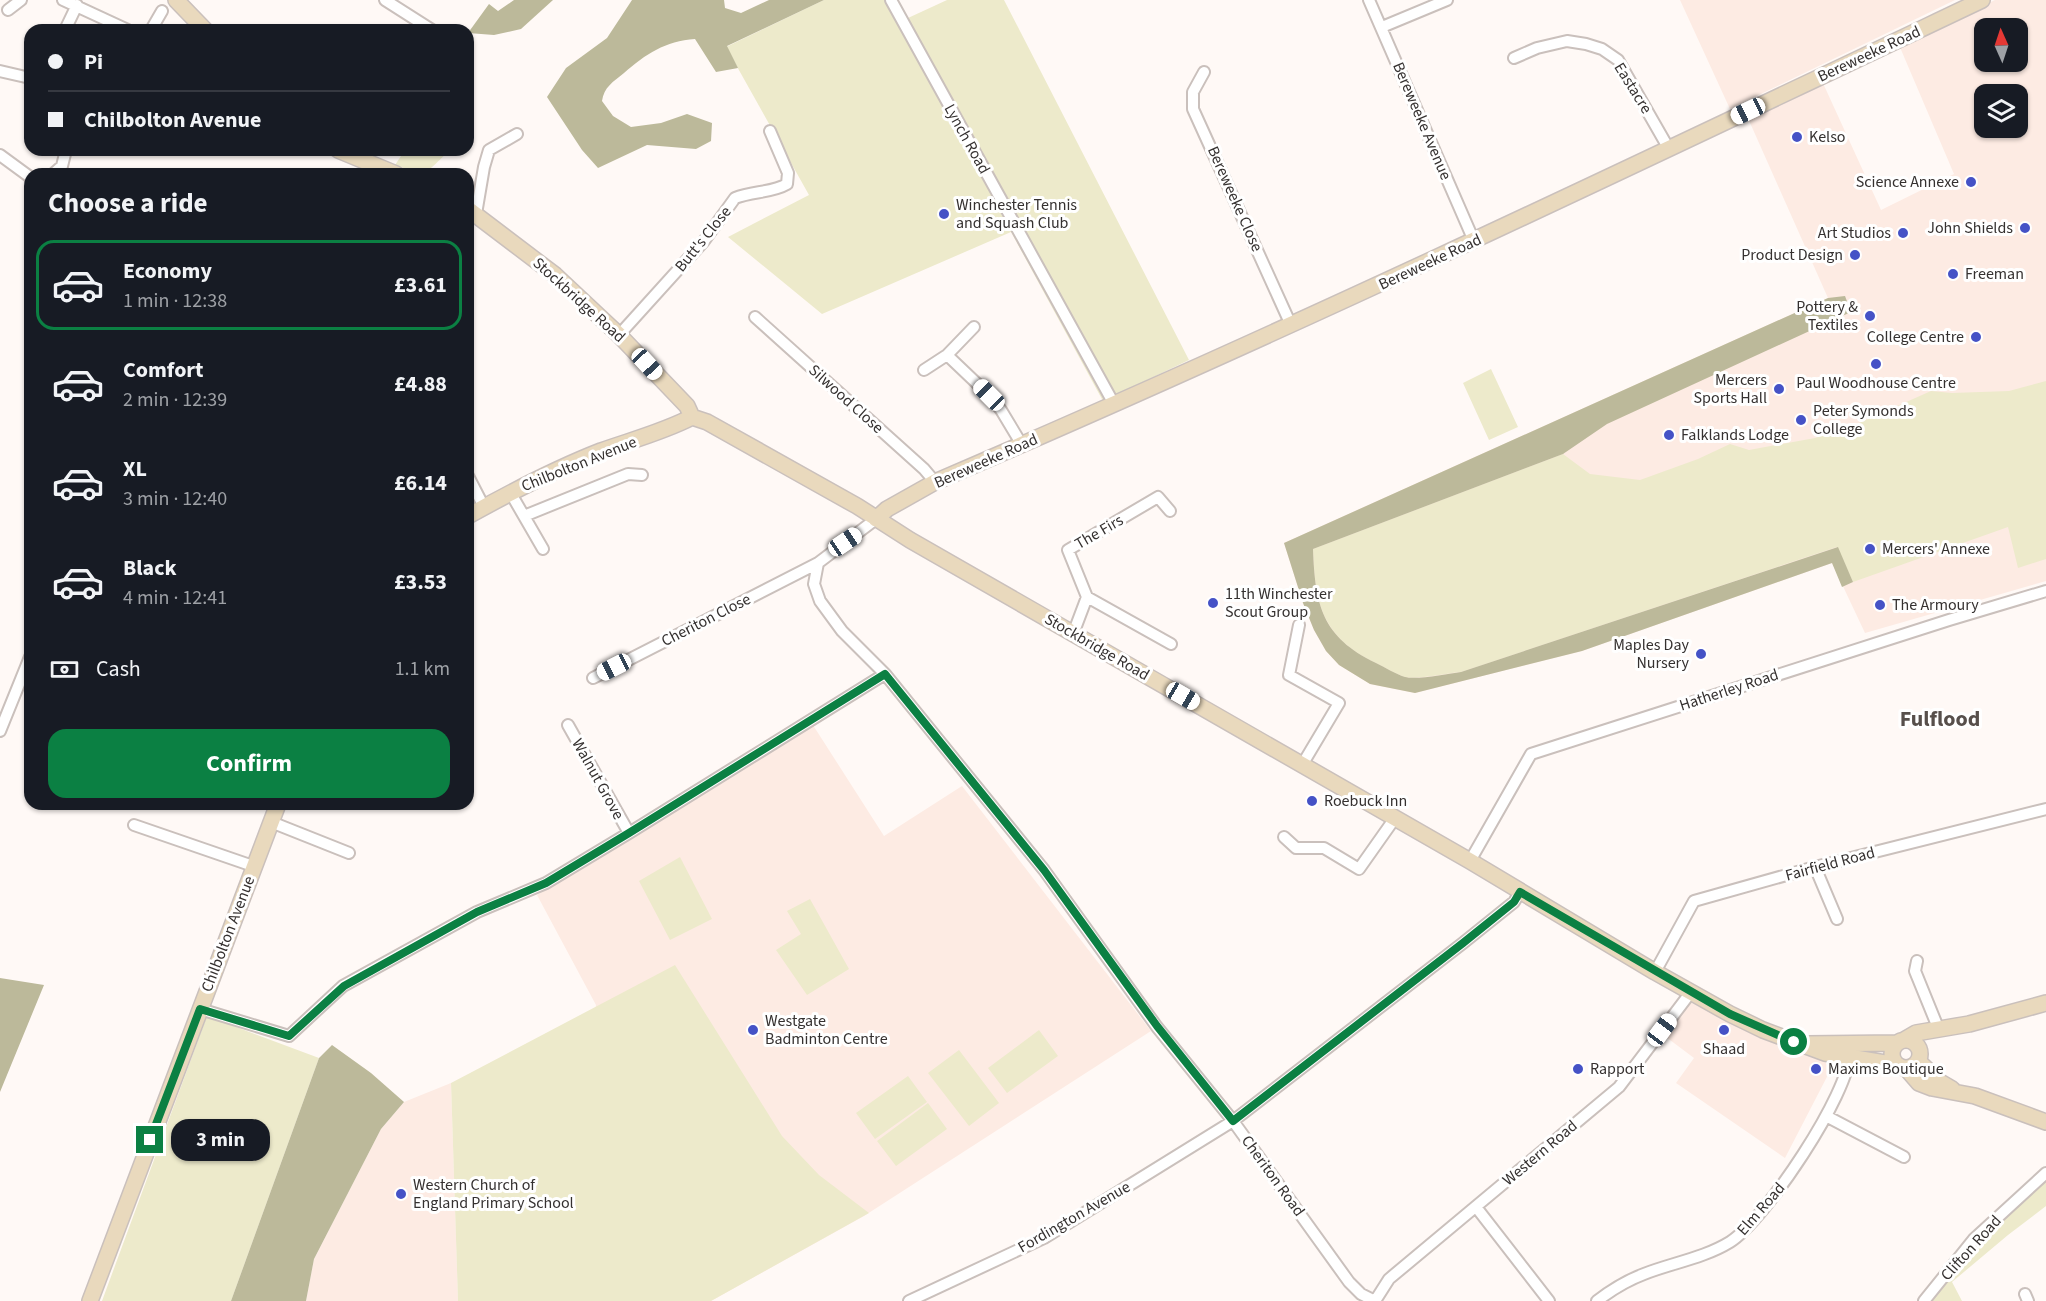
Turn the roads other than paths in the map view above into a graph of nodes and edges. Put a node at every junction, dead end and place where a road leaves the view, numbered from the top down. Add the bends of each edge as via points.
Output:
1 (21, 0) edge
2 (63, 0) edge
3 (176, 0) edge
4 (385, 0) edge
5 (891, 0) edge
6 (1370, 0) edge
7 (1447, 0) edge
8 (1982, 0) edge
9 (77, 5) junction
10 (9, 10) dead end
11 (162, 11) dead end
12 (68, 24) edge
13 (116, 24) edge
14 (154, 24) edge
15 (199, 24) edge
16 (423, 24) edge
17 (1382, 27) junction
18 (1514, 58) dead end
19 (0, 71) edge
20 (1204, 72) dead end
21 (24, 77) edge
22 (770, 131) dead end
23 (517, 134) dead end
24 (1669, 149) junction
25 (0, 155) edge
26 (352, 156) edge
27 (382, 168) edge
28 (24, 173) edge
29 (474, 204) edge
30 (474, 213) edge
31 (1474, 241) junction
32 (755, 316) dead end
33 (1291, 325) junction
34 (974, 327) dead end
35 (619, 335) junction
36 (947, 355) junction
37 (924, 370) dead end
38 (1114, 404) junction
39 (692, 417) junction
40 (1022, 445) junction
41 (642, 475) dead end
42 (935, 482) junction
43 (474, 488) edge
44 (510, 492) junction
45 (484, 507) junction
46 (1170, 511) dead end
47 (474, 513) edge
48 (524, 516) junction
49 (876, 519) junction
50 (543, 549) dead end
51 (818, 563) junction
52 (2046, 591) edge
53 (1087, 597) junction
54 (1299, 625) dead end
55 (1073, 634) junction
56 (1171, 644) dead end
57 (24, 669) edge
58 (885, 674) junction
59 (593, 678) dead end
60 (3, 712) edge
61 (568, 725) dead end
62 (0, 731) edge
63 (1302, 765) junction
64 (2046, 809) edge
65 (276, 810) edge
66 (1395, 818) junction
67 (271, 822) junction
68 (134, 825) dead end
69 (629, 833) junction
70 (1284, 837) dead end
71 (349, 853) dead end
72 (1470, 861) junction
73 (254, 866) junction
74 (1815, 867) junction
75 (1520, 892) junction
76 (1837, 919) dead end
77 (1917, 961) dead end
78 (1655, 972) junction
79 (1691, 992) junction
80 (2046, 1003) edge
81 (200, 1009) junction
82 (1939, 1030) junction
83 (1900, 1041) junction
84 (1850, 1043) junction
85 (1802, 1044) junction
86 (1850, 1059) junction
87 (1910, 1061) junction
88 (1826, 1116) junction
89 (1233, 1121) junction
90 (2046, 1122) edge
91 (1904, 1157) dead end
92 (2046, 1173) edge
93 (1476, 1207) junction
94 (90, 1301) edge
95 (909, 1301) edge
96 (1375, 1301) edge
97 (1549, 1301) edge
98 (1597, 1301) edge
99 (1924, 1301) edge

1 - 10 street
2 - 9 street
3 - 15 main road
4 - 16 street
5 - 38 street, Lynch Road
6 - 17 street, Bereweeke Avenue
7 - 17 street
8 - 24 main road, Bereweeke Road
9 - 12 street
9 - 13 street
11 - 14 street
17 - 31 street, Bereweeke Avenue
18 - 24 street, Eastacre via 1567,41 1602,50 1618,60
19 - 21 street
20 - 33 street, Bereweeke Close via 1193,92 1193,109
22 - 35 street, Butt's Close via 788,172 787,184 735,198 704,241
23 - 29 street via 489,150
24 - 31 main road, Bereweeke Road
25 - 28 street
26 - 27 main road
30 - 35 main road, Stockbridge Road via 555,275
31 - 33 main road, Bereweeke Road
32 - 42 street, Silwood Close
33 - 38 main road, Bereweeke Road
34 - 36 street
35 - 39 main road, Stockbridge Road via 687,406
36 - 37 street
36 - 40 street via 989,395
38 - 40 main road, Bereweeke Road
39 - 44 main road, Chilbolton Avenue
39 - 49 main road, Stockbridge Road via 746,443
40 - 42 main road, Bereweeke Road
41 - 48 street via 628,474
42 - 49 main road, Bereweeke Road
43 - 45 street
44 - 45 main road, Chilbolton Avenue
44 - 48 street
45 - 47 main road, Chilbolton Avenue
46 - 53 street, The Firs via 1158,497 1068,550
48 - 50 street
49 - 51 street
49 - 55 main road, Stockbridge Road
51 - 58 street, Cheriton Road via 814,584 820,601 842,631
51 - 59 street, Cheriton Close
52 - 72 street, Hatherley Road via 1531,754
53 - 55 street
53 - 56 street
54 - 63 street via 1289,675 1338,703
55 - 63 main road, Stockbridge Road
57 - 60 street
58 - 69 street
58 - 89 street, Cheriton Road via 1044,870 1157,1026
60 - 62 street
61 - 69 street, Walnut Grove
63 - 66 main road, Stockbridge Road
64 - 74 street, Fairfield Road
65 - 67 main road, Chilbolton Avenue
66 - 70 street via 1359,869 1324,848 1296,848
66 - 72 main road, Stockbridge Road
67 - 71 street
67 - 73 main road, Chilbolton Avenue
68 - 73 street
69 - 81 street via 546,883 477,912 344,986 289,1036
72 - 75 main road, Stockbridge Road
73 - 81 main road, Chilbolton Avenue
74 - 76 street
74 - 78 street, Fairfield Road via 1694,901
75 - 78 main road, Stockbridge Road
75 - 89 street, Fordington Avenue via 1514,902 1463,943
77 - 82 street via 1915,971
78 - 79 main road, Stockbridge Road
79 - 85 main road, Stockbridge Road via 1753,1025
79 - 93 street, Western Road via 1619,1087
80 - 82 main road, Stockbridge Road
81 - 94 main road, Chilbolton Avenue
82 - 83 main road, Stockbridge Road via 1916,1033
82 - 87 main road via 1928,1037
83 - 84 main road, Stockbridge Road
83 - 87 main road via 1915,1044
83 - 87 main road via 1891,1054
84 - 85 main road, Stockbridge Road
84 - 86 street, Elm Road
85 - 86 main road, Stockbridge Road
86 - 87 main road, Stockbridge Road
86 - 88 street, Elm Road
87 - 90 main road via 1919,1083
88 - 91 street
88 - 98 street, Elm Road via 1784,1184 1747,1229 1729,1243 1643,1274
89 - 95 street, Fordington Avenue via 1044,1238
89 - 96 street, Cheriton Road via 1349,1282
92 - 99 street, Clifton Road via 1974,1239
93 - 96 street, Western Road via 1389,1279
93 - 97 street

